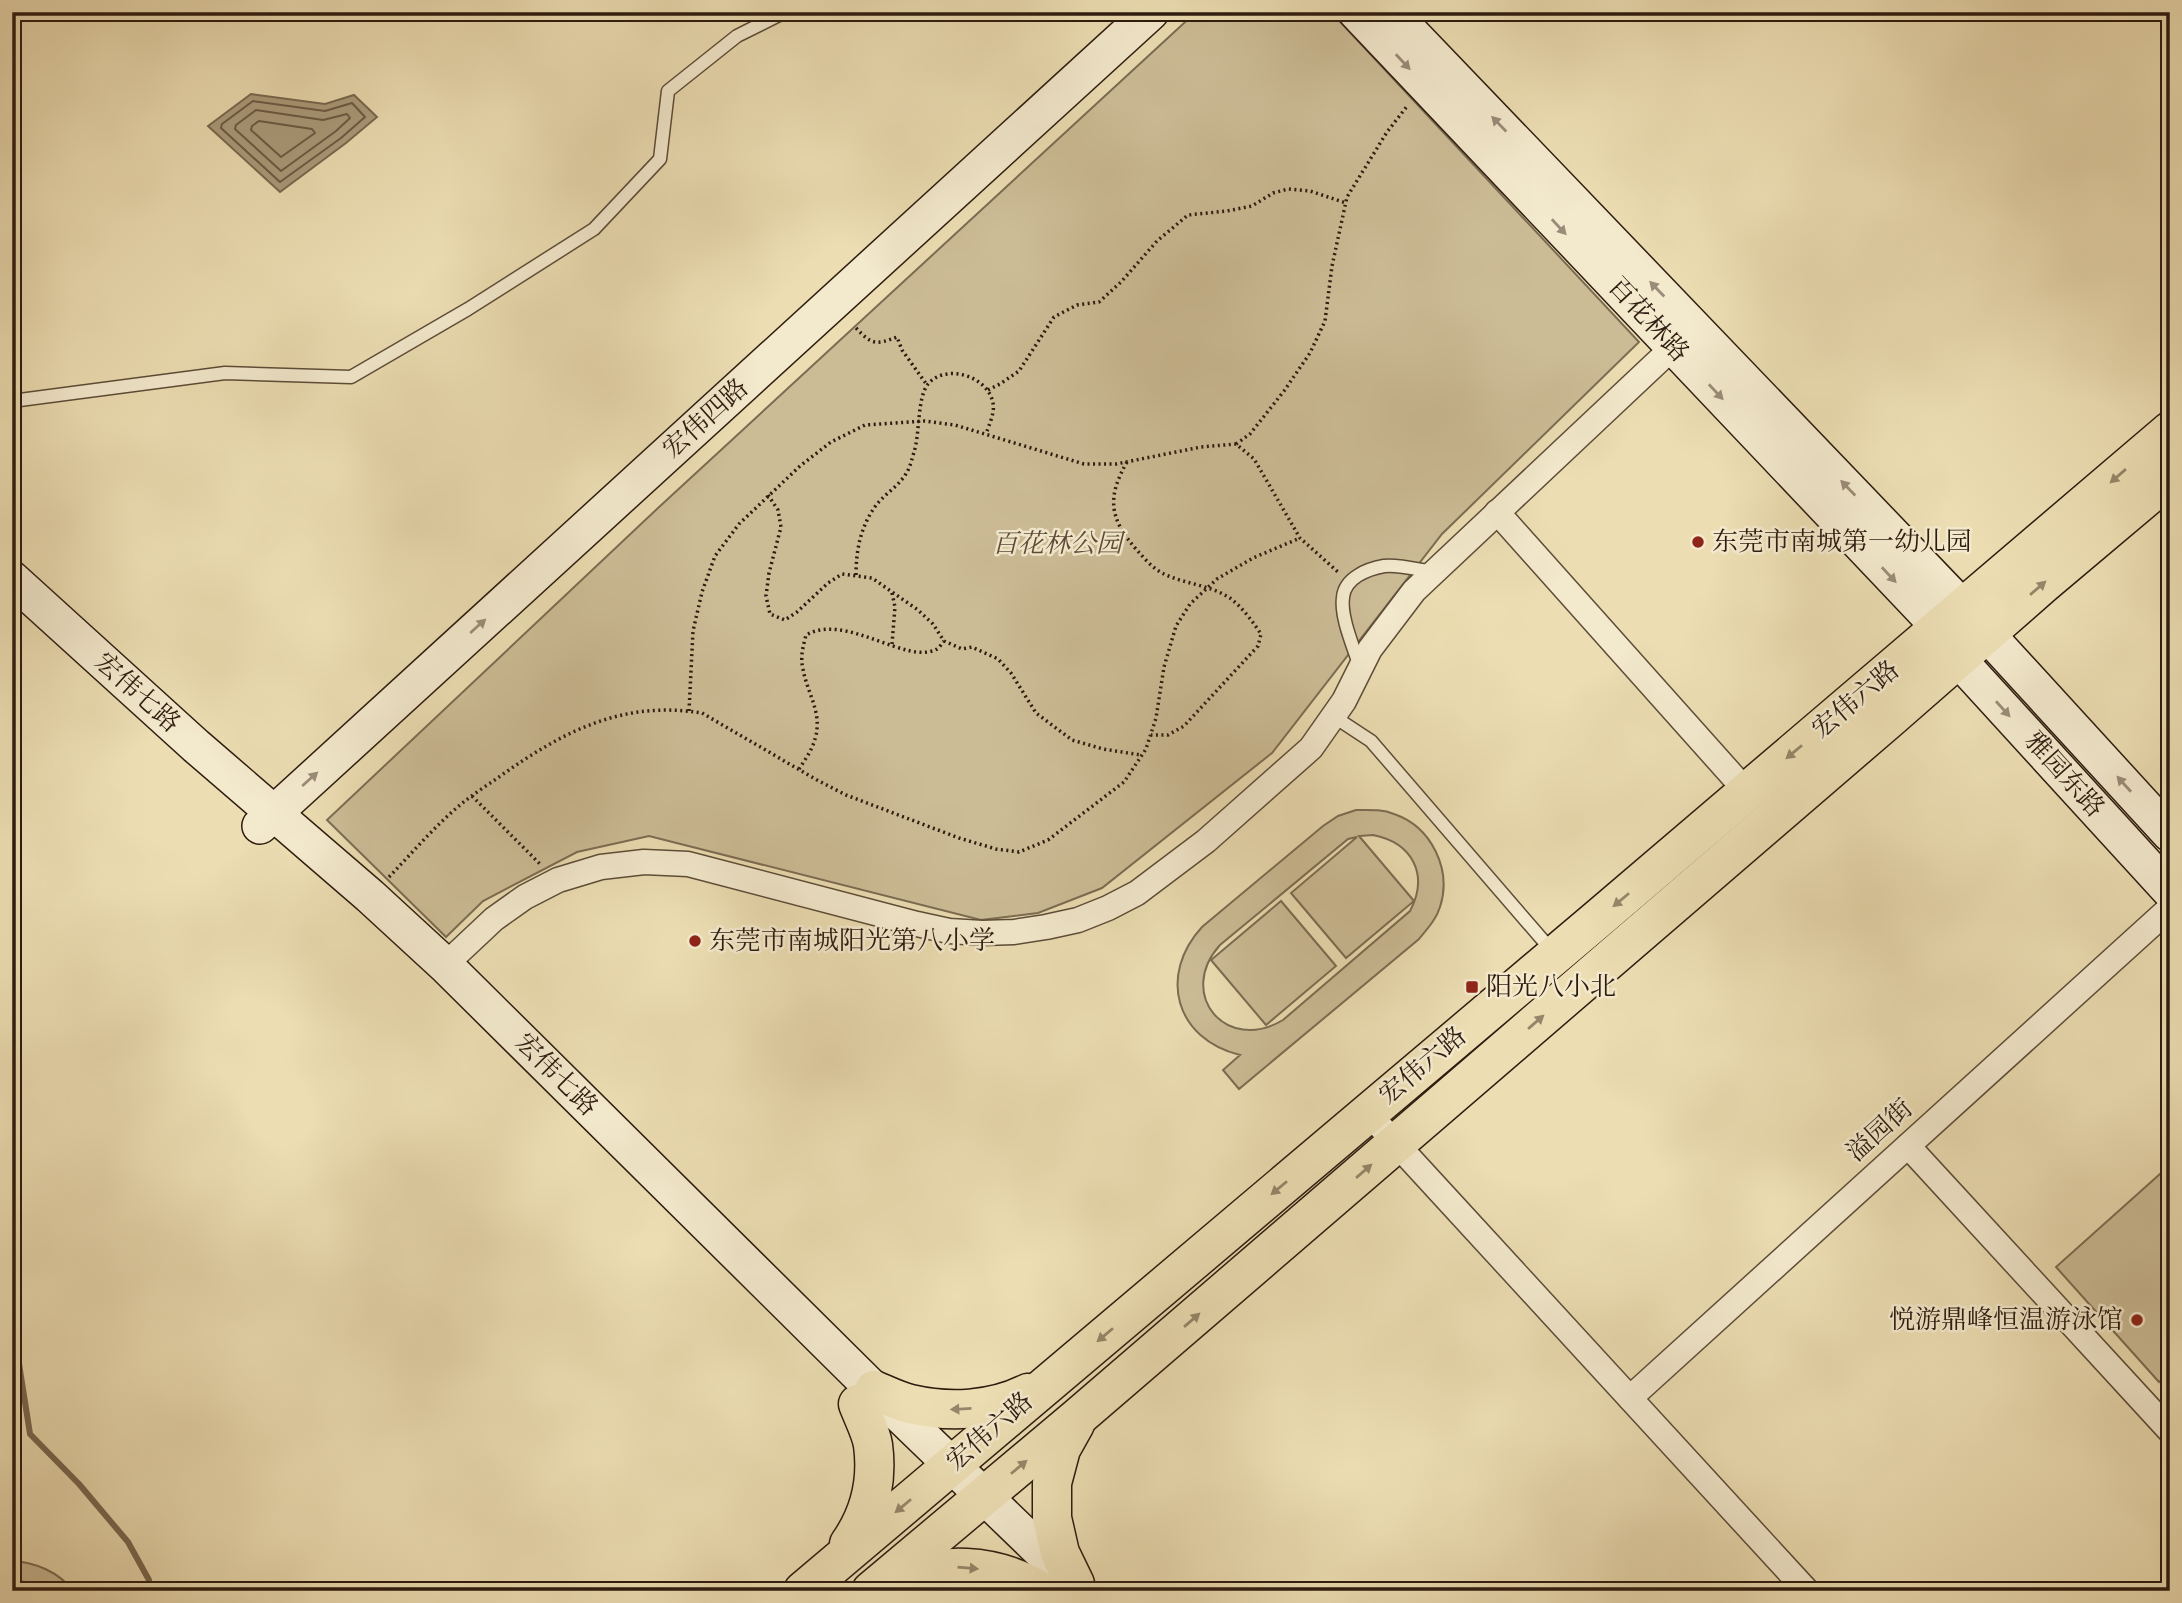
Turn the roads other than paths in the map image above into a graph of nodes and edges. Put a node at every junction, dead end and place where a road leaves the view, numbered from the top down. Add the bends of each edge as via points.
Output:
1 (785, 12) edge
2 (1124, 12) edge
3 (1152, 12) edge
4 (1356, 12) edge
5 (1391, 12) edge
6 (1684, 337) junction
7 (12, 401) edge
8 (2170, 431) edge
9 (2170, 477) edge
10 (1497, 512) junction
11 (1434, 572) junction
12 (12, 579) edge
13 (12, 608) edge
14 (1962, 632) junction
15 (1360, 668) junction
16 (1334, 716) junction
17 (1747, 792) junction
18 (258, 811) junction
19 (2170, 834) edge
20 (2170, 891) edge
21 (2170, 908) edge
22 (1555, 955) junction
23 (445, 965) junction
24 (1368, 1113) junction
25 (1396, 1143) junction
26 (1908, 1146) junction
27 (1049, 1382) junction
28 (866, 1397) junction
29 (1630, 1398) junction
30 (1077, 1418) junction
31 (2170, 1431) edge
32 (944, 1472) junction
33 (975, 1503) junction
34 (838, 1560) junction
35 (875, 1588) edge
36 (1061, 1589) edge
37 (803, 1591) edge
38 (1807, 1591) edge

1 - 7 lane via 737,36 668,91 660,159 594,229 351,377 225,373
2 - 18 street, 宏伟四路
18 -> 3 street, 宏伟四路
4 -> 6 street, 百花林路
6 -> 5 street, 百花林路
6 - 10 street
6 - 14 street, 百花林路
8 -> 14 main road, 宏伟六路
14 -> 9 main road, 宏伟六路
10 - 11 street
10 - 17 street
11 - 15 street via 1370,649
11 - 15 lane via 1385,565 1349,582 1343,612
12 - 18 street, 宏伟七路
13 - 18 street, 宏伟七路
14 -> 17 main road, 宏伟六路
19 -> 14 street, 雅园东路
14 -> 20 street, 雅园东路
25 -> 14 main road, 宏伟六路
15 - 16 street
16 - 22 lane via 1371,741
16 - 23 street via 1311,748 1206,841 1137,893 1078,920 1014,932 949,931 688,864 633,863 558,880 524,897
17 -> 22 main road, 宏伟六路
18 - 23 street, 宏伟七路 via 370,896
18 - 28 street, 宏伟七路 via 311,870
21 - 26 street, 溢园街
22 - 24 main road, 宏伟六路
23 - 28 street, 宏伟七路
24 - 25 street
24 -> 27 main road, 宏伟六路
25 - 29 street
30 -> 25 main road, 宏伟六路
26 - 29 street, 溢园街
26 - 31 street
27 -> 28 main road via 1016,1399 981,1408 944,1410
27 - 32 main road, 宏伟六路
28 - 32 street, 宏伟七路
28 - 34 main road via 874,1485 862,1525
29 - 38 street
33 -> 30 main road, 宏伟六路
30 - 36 main road via 1061,1449 1052,1483
32 - 33 street, 宏伟七路
32 -> 34 main road, 宏伟六路
33 - 35 main road, 宏伟六路
33 - 36 street, 宏伟七路
34 - 37 main road, 宏伟六路
35 -> 36 main road via 914,1572 952,1567 990,1570

